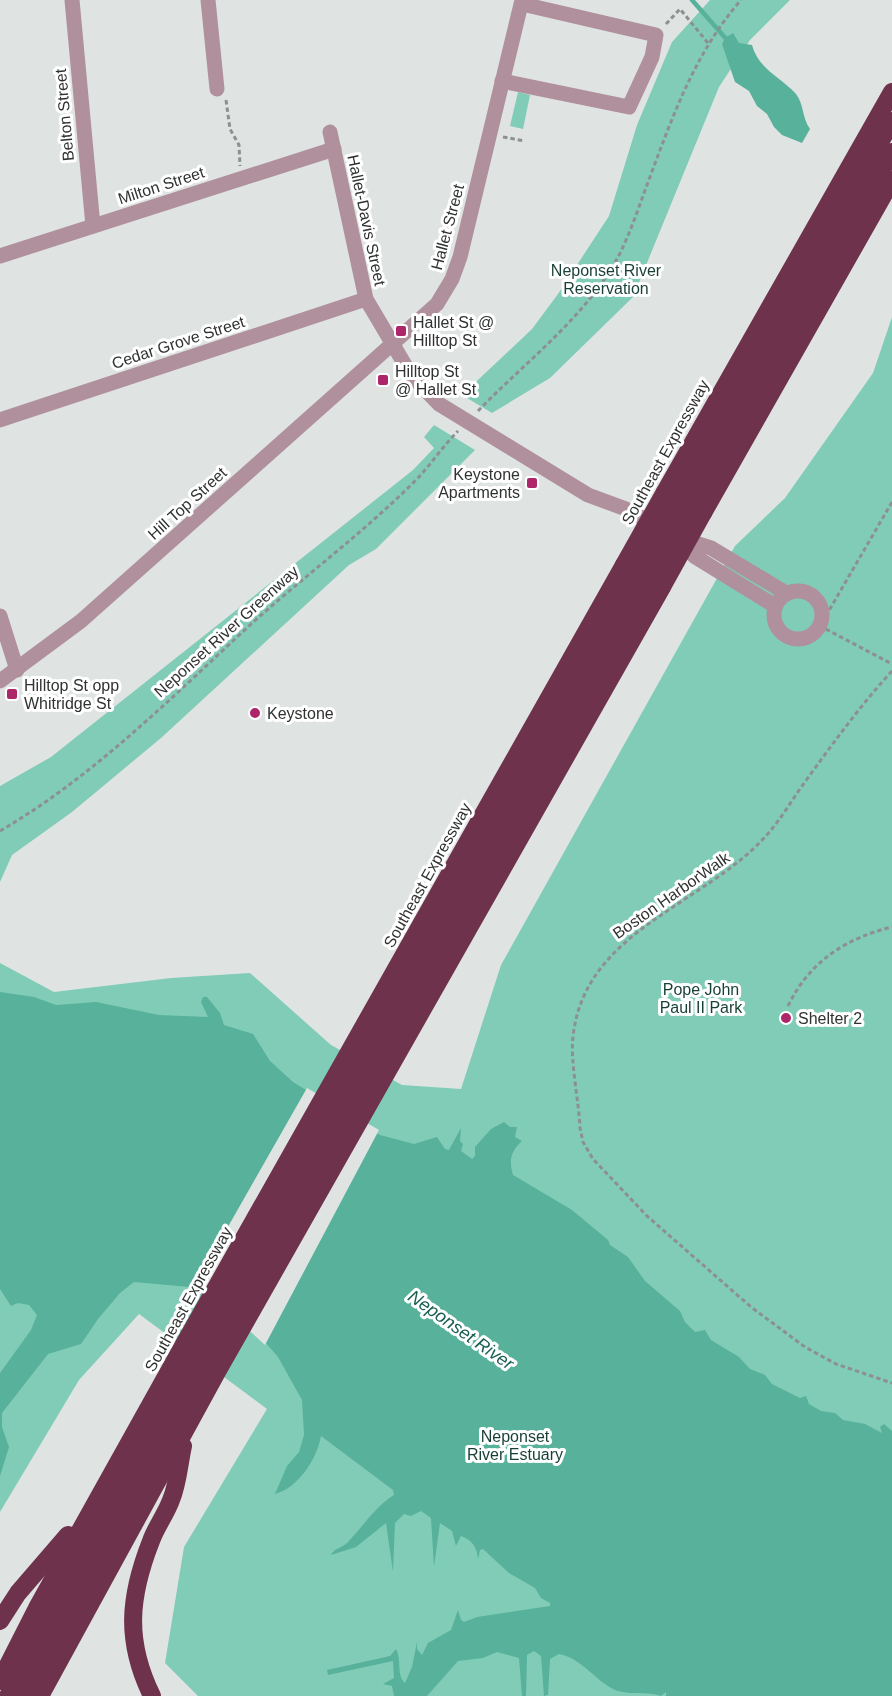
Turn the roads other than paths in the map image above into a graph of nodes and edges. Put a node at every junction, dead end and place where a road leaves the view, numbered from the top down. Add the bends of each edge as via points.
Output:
1 (72, 0) edge
2 (208, 0) edge
3 (522, 2) edge
4 (502, 81) junction
5 (217, 89) road end
6 (892, 92) edge
7 (892, 121) edge
8 (330, 132) dead end
9 (334, 149) junction
10 (892, 152) edge
11 (892, 180) edge
12 (93, 226) junction
13 (0, 256) edge
14 (366, 299) junction
15 (392, 345) junction
16 (0, 420) edge
17 (684, 503) junction
18 (679, 538) junction
19 (643, 576) junction
20 (786, 593) junction
21 (775, 606) junction
22 (0, 616) edge
23 (17, 670) junction
24 (0, 681) edge
25 (367, 1065) junction
26 (200, 1360) junction
27 (187, 1427) junction
28 (95, 1504) junction
29 (0, 1621) edge
30 (0, 1681) edge
31 (8, 1696) edge
32 (25, 1696) edge
33 (40, 1696) edge
34 (152, 1696) edge

1 - 12 street, Belton Street
2 - 5 street
3 - 4 street, Hallet Street
3 - 4 street via 656,35 652,57 629,107
4 - 15 street, Hallet Street via 452,279 437,304
6 - 17 highway, Southeast Expressway
7 - 17 highway
8 - 9 street, Hallet-Davis Street
9 - 12 street, Milton Street
9 - 14 street, Hallet-Davis Street
10 - 17 highway
11 - 17 highway, Southeast Expressway
12 - 13 street, Milton Street
14 - 15 street, Hallet-Davis Street
14 - 16 street, Cedar Grove Street
15 - 18 street via 416,382 445,408 588,495 626,509
15 - 23 street, Hill Top Street via 81,621
17 - 19 highway, Southeast Expressway, bridge
17 - 19 highway, Southeast Expressway, bridge
18 - 20 street via 711,548
18 - 21 street via 702,561
19 - 25 highway, Southeast Expressway
19 - 25 highway, Southeast Expressway
20 - 21 street
20 - 21 street via 802,590 816,597 823,611 820,626 806,638 787,636 774,620
22 - 23 street
23 - 24 street, Hill Top Street
25 - 26 highway, Southeast Expressway
25 - 26 highway, Southeast Expressway
26 - 27 highway, Southeast Expressway
26 - 28 highway, Southeast Expressway
26 - 31 highway via 49,1615
26 - 32 highway
27 - 33 highway, Southeast Expressway
27 - 34 highway via 172,1500 151,1540 132,1608 135,1648
28 - 29 highway via 18,1593
28 - 30 highway, Southeast Expressway

